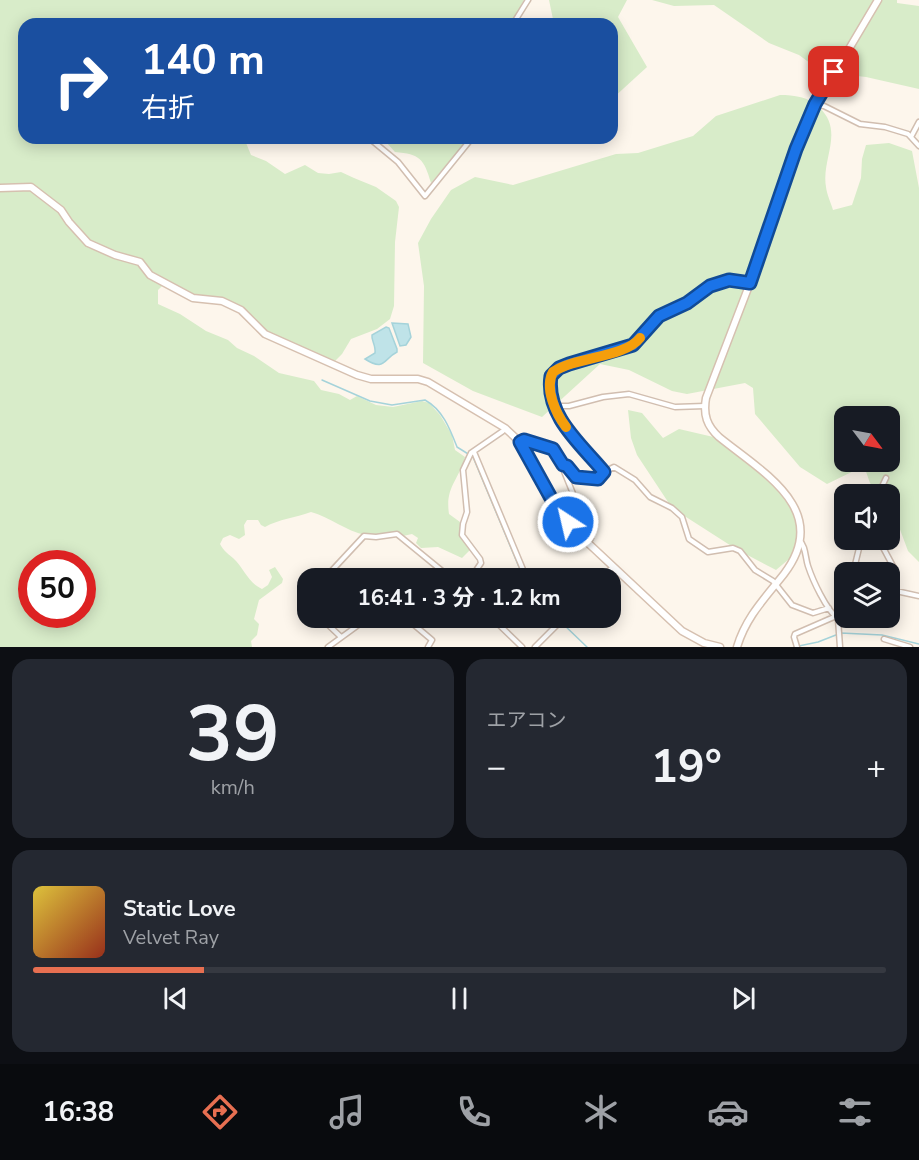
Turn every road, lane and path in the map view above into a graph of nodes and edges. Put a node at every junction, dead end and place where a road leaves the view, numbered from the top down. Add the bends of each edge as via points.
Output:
1 (528, 0) edge
2 (878, 0) edge
3 (517, 18) edge
4 (815, 104) junction
5 (919, 122) edge
6 (910, 137) junction
7 (376, 144) edge
8 (467, 144) edge
9 (919, 146) edge
10 (0, 188) edge
11 (750, 283) junction
12 (555, 406) junction
13 (705, 406) junction
14 (505, 428) junction
15 (520, 442) junction
16 (474, 452) junction
17 (563, 465) junction
18 (604, 472) junction
19 (886, 478) dead end
20 (883, 484) edge
21 (799, 540) junction
22 (588, 543) junction
23 (884, 550) edge
24 (614, 566) joint
25 (334, 568) edge
26 (438, 568) edge
27 (478, 568) edge
28 (522, 568) edge
29 (776, 584) junction
30 (919, 596) edge
31 (829, 608) junction
32 (834, 615) edge
33 (834, 619) edge
34 (332, 628) edge
35 (354, 628) edge
36 (419, 628) edge
37 (502, 628) edge
38 (554, 628) edge
39 (838, 628) edge
40 (341, 637) junction
41 (884, 639) dead end
42 (797, 645) edge
43 (327, 647) edge
44 (428, 647) edge
45 (522, 647) edge
46 (535, 647) edge
47 (720, 647) edge
48 (737, 647) edge
49 (840, 647) edge
50 (910, 647) edge

1 - 3 street
2 - 4 main road
4 - 6 street via 860,123
4 - 11 main road
5 - 6 street
6 - 9 street
7 - 8 street via 398,162 425,196
10 - 14 main road via 31,187 61,210 88,243 140,262 150,275 193,298 232,305 265,334 357,375 429,382
11 - 12 street via 729,280 710,286 659,316 633,345 559,368 550,380
11 - 13 main road
12 - 13 street via 629,394 675,407
12 - 18 street via 575,441
13 - 21 main road via 713,432 789,497 799,521
14 - 15 main road
14 - 16 street
15 - 17 street via 553,449
15 - 22 main road via 556,507
16 - 27 street via 463,470 467,512 462,535 480,559
16 - 28 street
17 - 18 street via 576,477 598,479
17 - 22 street via 591,538
18 - 29 street via 614,467 635,480 650,497 672,508 682,517 689,539 704,551 736,549 755,570
19 - 20 street
21 - 29 main road via 793,560
21 - 31 street
22 - 24 main road
23 - 30 street via 894,568 896,591
24 - 47 main road via 682,631
25 - 26 street via 364,536 397,534
29 - 31 street via 799,609 813,613
29 - 48 main road via 750,616
31 - 32 street
33 - 42 street via 795,634
34 - 40 street
35 - 40 street
36 - 44 street via 432,640
37 - 45 street
38 - 46 street
39 - 49 street
40 - 43 street
41 - 50 street

